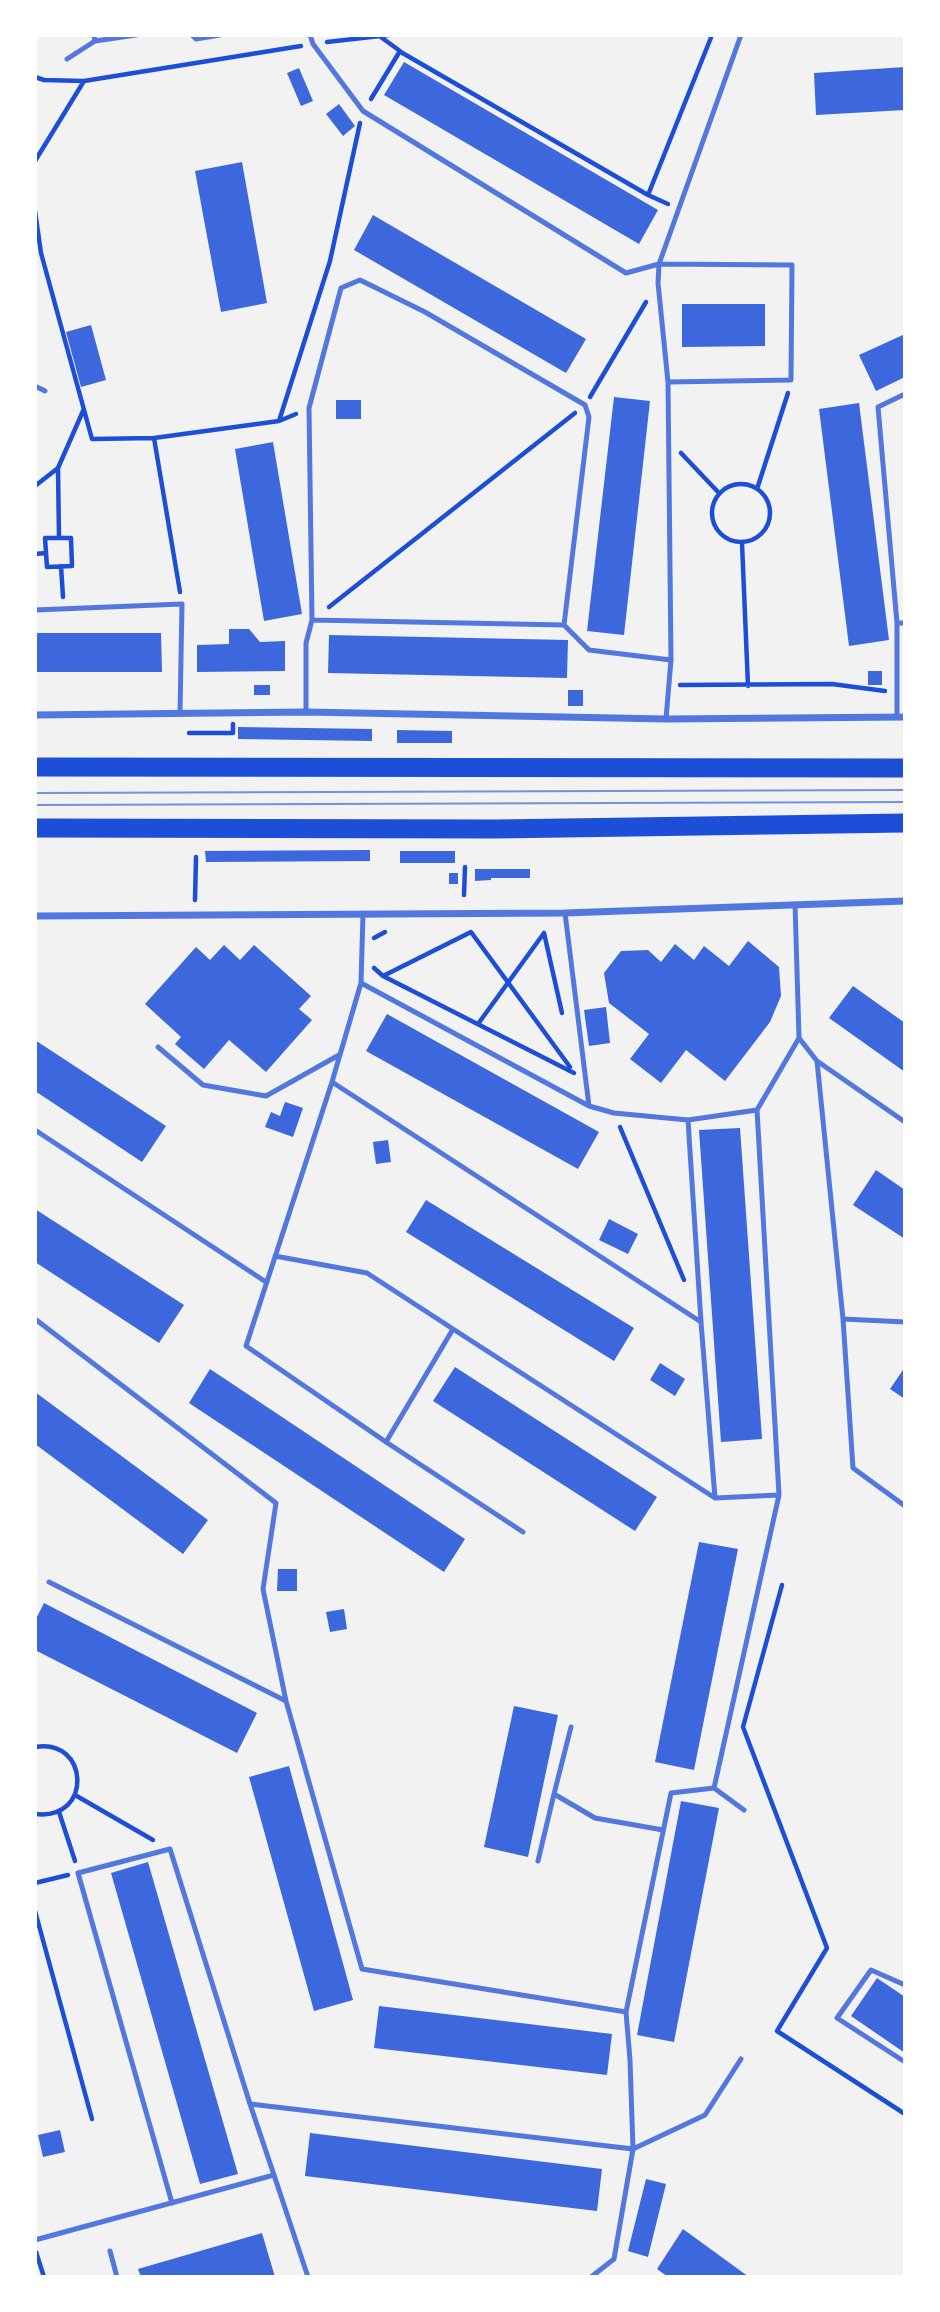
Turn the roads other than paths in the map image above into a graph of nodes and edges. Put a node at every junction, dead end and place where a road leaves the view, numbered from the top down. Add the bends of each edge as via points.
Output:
1 (136, 35) edge
2 (192, 35) edge
3 (220, 35) edge
4 (310, 35) edge
5 (740, 35) edge
6 (94, 38) edge
7 (67, 60) dead end
8 (659, 264) junction
9 (668, 382) junction
10 (35, 386) edge
11 (45, 391) dead end
12 (905, 394) edge
13 (35, 611) edge
14 (312, 620) junction
15 (897, 623) junction
16 (905, 623) edge
17 (564, 625) junction
18 (671, 660) junction
19 (306, 712) junction
20 (180, 713) junction
21 (35, 715) edge
22 (901, 717) edge
23 (666, 719) junction
24 (35, 766) edge
25 (905, 768) edge
26 (905, 823) edge
27 (35, 828) edge
28 (905, 901) edge
29 (795, 904) junction
30 (565, 913) junction
31 (363, 914) junction
32 (35, 916) edge
33 (361, 983) junction
34 (799, 1038) junction
35 (159, 1047) dead end
36 (339, 1055) junction
37 (817, 1060) junction
38 (332, 1082) junction
39 (589, 1106) junction
40 (757, 1110) junction
41 (688, 1120) junction
42 (905, 1122) edge
43 (35, 1130) edge
44 (275, 1256) junction
45 (266, 1282) junction
46 (35, 1319) edge
47 (843, 1319) junction
48 (701, 1321) junction
49 (905, 1322) edge
50 (453, 1329) junction
51 (386, 1441) junction
52 (779, 1495) junction
53 (715, 1499) junction
54 (905, 1506) edge
55 (523, 1532) dead end
56 (49, 1582) dead end
57 (286, 1700) junction
58 (570, 1727) dead end
59 (715, 1788) junction
60 (554, 1794) junction
61 (744, 1810) dead end
62 (663, 1830) junction
63 (538, 1861) dead end
64 (905, 1985) edge
65 (626, 2012) junction
66 (741, 2059) dead end
67 (905, 2062) edge
68 (250, 2104) junction
69 (632, 2149) junction
70 (274, 2175) junction
71 (172, 2203) junction
72 (35, 2240) edge
73 (110, 2250) dead end
74 (117, 2277) edge
75 (308, 2277) edge
76 (591, 2277) edge

1 - 6 lane
2 - 3 lane via 196,39
4 - 8 lane via 363,111 626,273
5 - 8 lane
6 - 7 lane
8 - 9 lane
8 - 9 lane via 792,265 790,380
9 - 18 lane
10 - 11 lane
12 - 15 lane via 878,407
13 - 20 lane via 182,604
14 - 17 lane
14 - 17 lane via 310,408 341,288 360,280 425,312 585,405 589,417
14 - 19 lane via 306,643
15 - 16 lane
15 - 22 lane
17 - 18 lane via 589,650
18 - 23 lane
19 - 20 street
19 - 23 street
20 - 21 street
22 - 23 street
24 - 25 highway
26 - 27 highway via 496,829
28 - 29 street
29 - 30 street
29 - 34 lane
30 - 31 street
30 - 39 lane
31 - 32 street
31 - 33 lane
33 - 36 lane
33 - 39 lane
34 - 37 lane
34 - 40 lane
35 - 36 lane via 202,1085 266,1096
36 - 38 lane
37 - 42 lane
37 - 47 lane
38 - 44 lane
38 - 48 lane
39 - 41 lane
40 - 41 lane
40 - 52 lane
41 - 48 lane
43 - 45 lane
44 - 45 lane
44 - 50 lane via 367,1273
45 - 51 lane via 246,1346
46 - 57 lane via 276,1503 263,1589
47 - 49 lane
47 - 54 lane via 853,1468
48 - 53 lane
50 - 51 lane
50 - 53 lane
51 - 55 lane
52 - 53 lane
52 - 59 lane
56 - 57 lane
57 - 65 lane via 362,1969
58 - 60 lane
59 - 61 lane
59 - 62 lane via 671,1793
60 - 62 lane via 595,1818
60 - 63 lane
62 - 65 lane
64 - 67 lane via 872,1970 836,2018
65 - 69 lane
66 - 69 lane via 705,2115
68 - 69 lane
68 - 70 lane
68 - 71 lane via 170,1849 78,1873
69 - 76 lane via 614,2259
70 - 71 lane
70 - 75 lane
71 - 72 lane
73 - 74 lane

